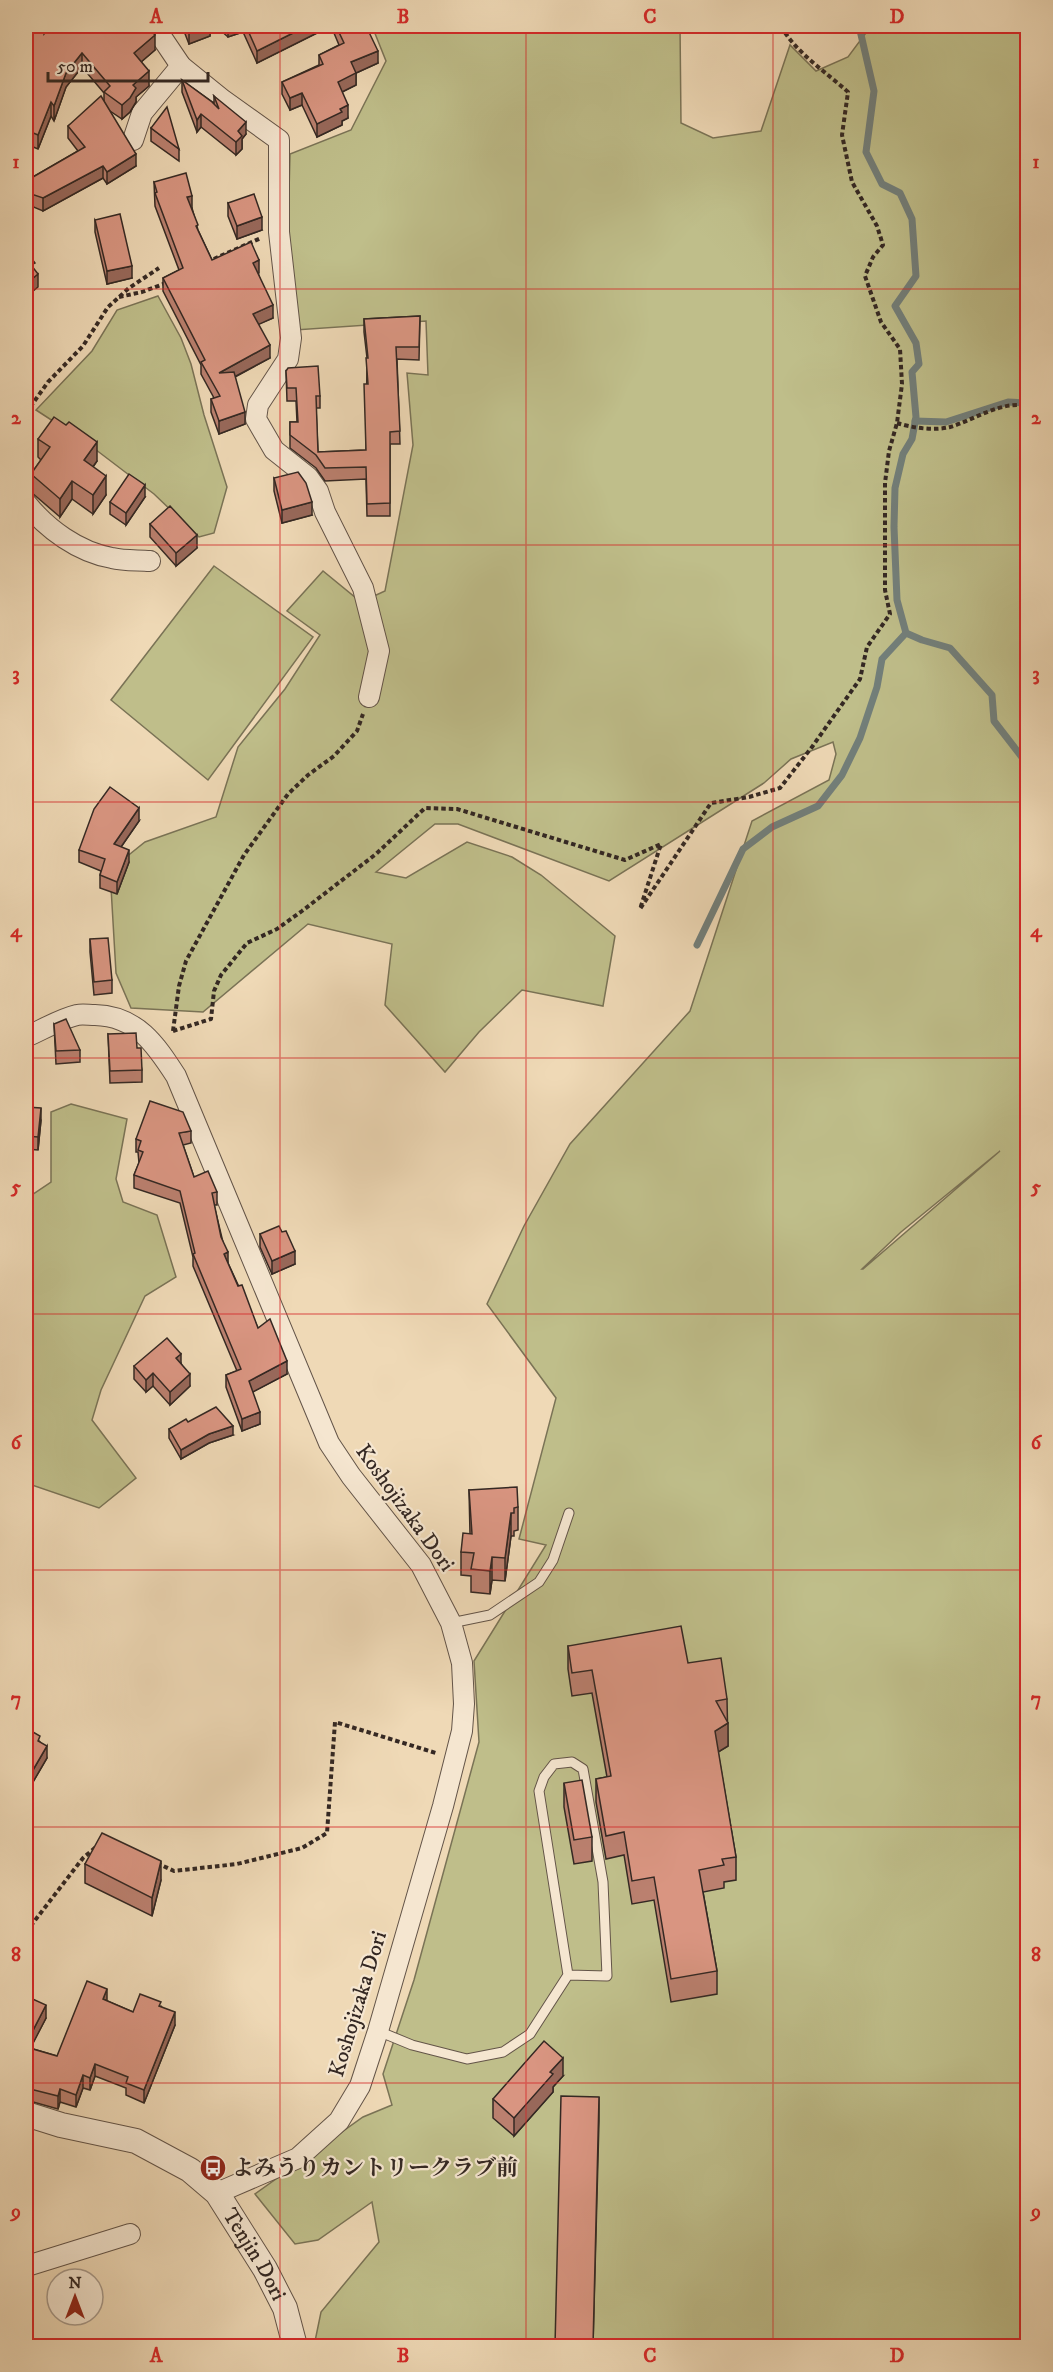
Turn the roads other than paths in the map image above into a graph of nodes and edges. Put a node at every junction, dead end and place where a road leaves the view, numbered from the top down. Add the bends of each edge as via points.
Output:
1 (154, 26) edge
2 (181, 66) junction
3 (133, 140) dead end
4 (26, 503) edge
5 (150, 561) dead end
6 (369, 697) road end
7 (26, 1037) edge
8 (569, 1513) dead end
9 (451, 1623) junction
10 (568, 1975) junction
11 (378, 2031) junction
12 (26, 2114) edge
13 (217, 2193) junction
14 (130, 2234) dead end
15 (26, 2263) edge
16 (295, 2346) edge

1 - 2 street
2 - 3 street via 142,113
2 - 6 street via 279,140 279,232 291,338 288,359 258,405 256,419 274,450 308,477 318,491 363,588 379,651
4 - 5 street via 81,549 111,558
7 - 9 street, Koshojizaka Dori via 77,1015 102,1015 144,1032 160,1052 176,1076 329,1443 421,1565
8 - 9 lane via 553,1560 539,1582 490,1615
9 - 11 street, Koshojizaka Dori via 462,1662 462,1731
10 - 10 lane via 607,1976 603,1882 583,1769 572,1762 554,1764 539,1791
10 - 11 lane via 530,2034 502,2052 467,2059 412,2045
11 - 13 street, Koshojizaka Dori via 360,2086 339,2121 298,2158
12 - 13 street, Tenjin Dori via 136,2141 190,2170
13 - 16 street, Tenjin Dori via 285,2308
14 - 15 street via 27,2266

